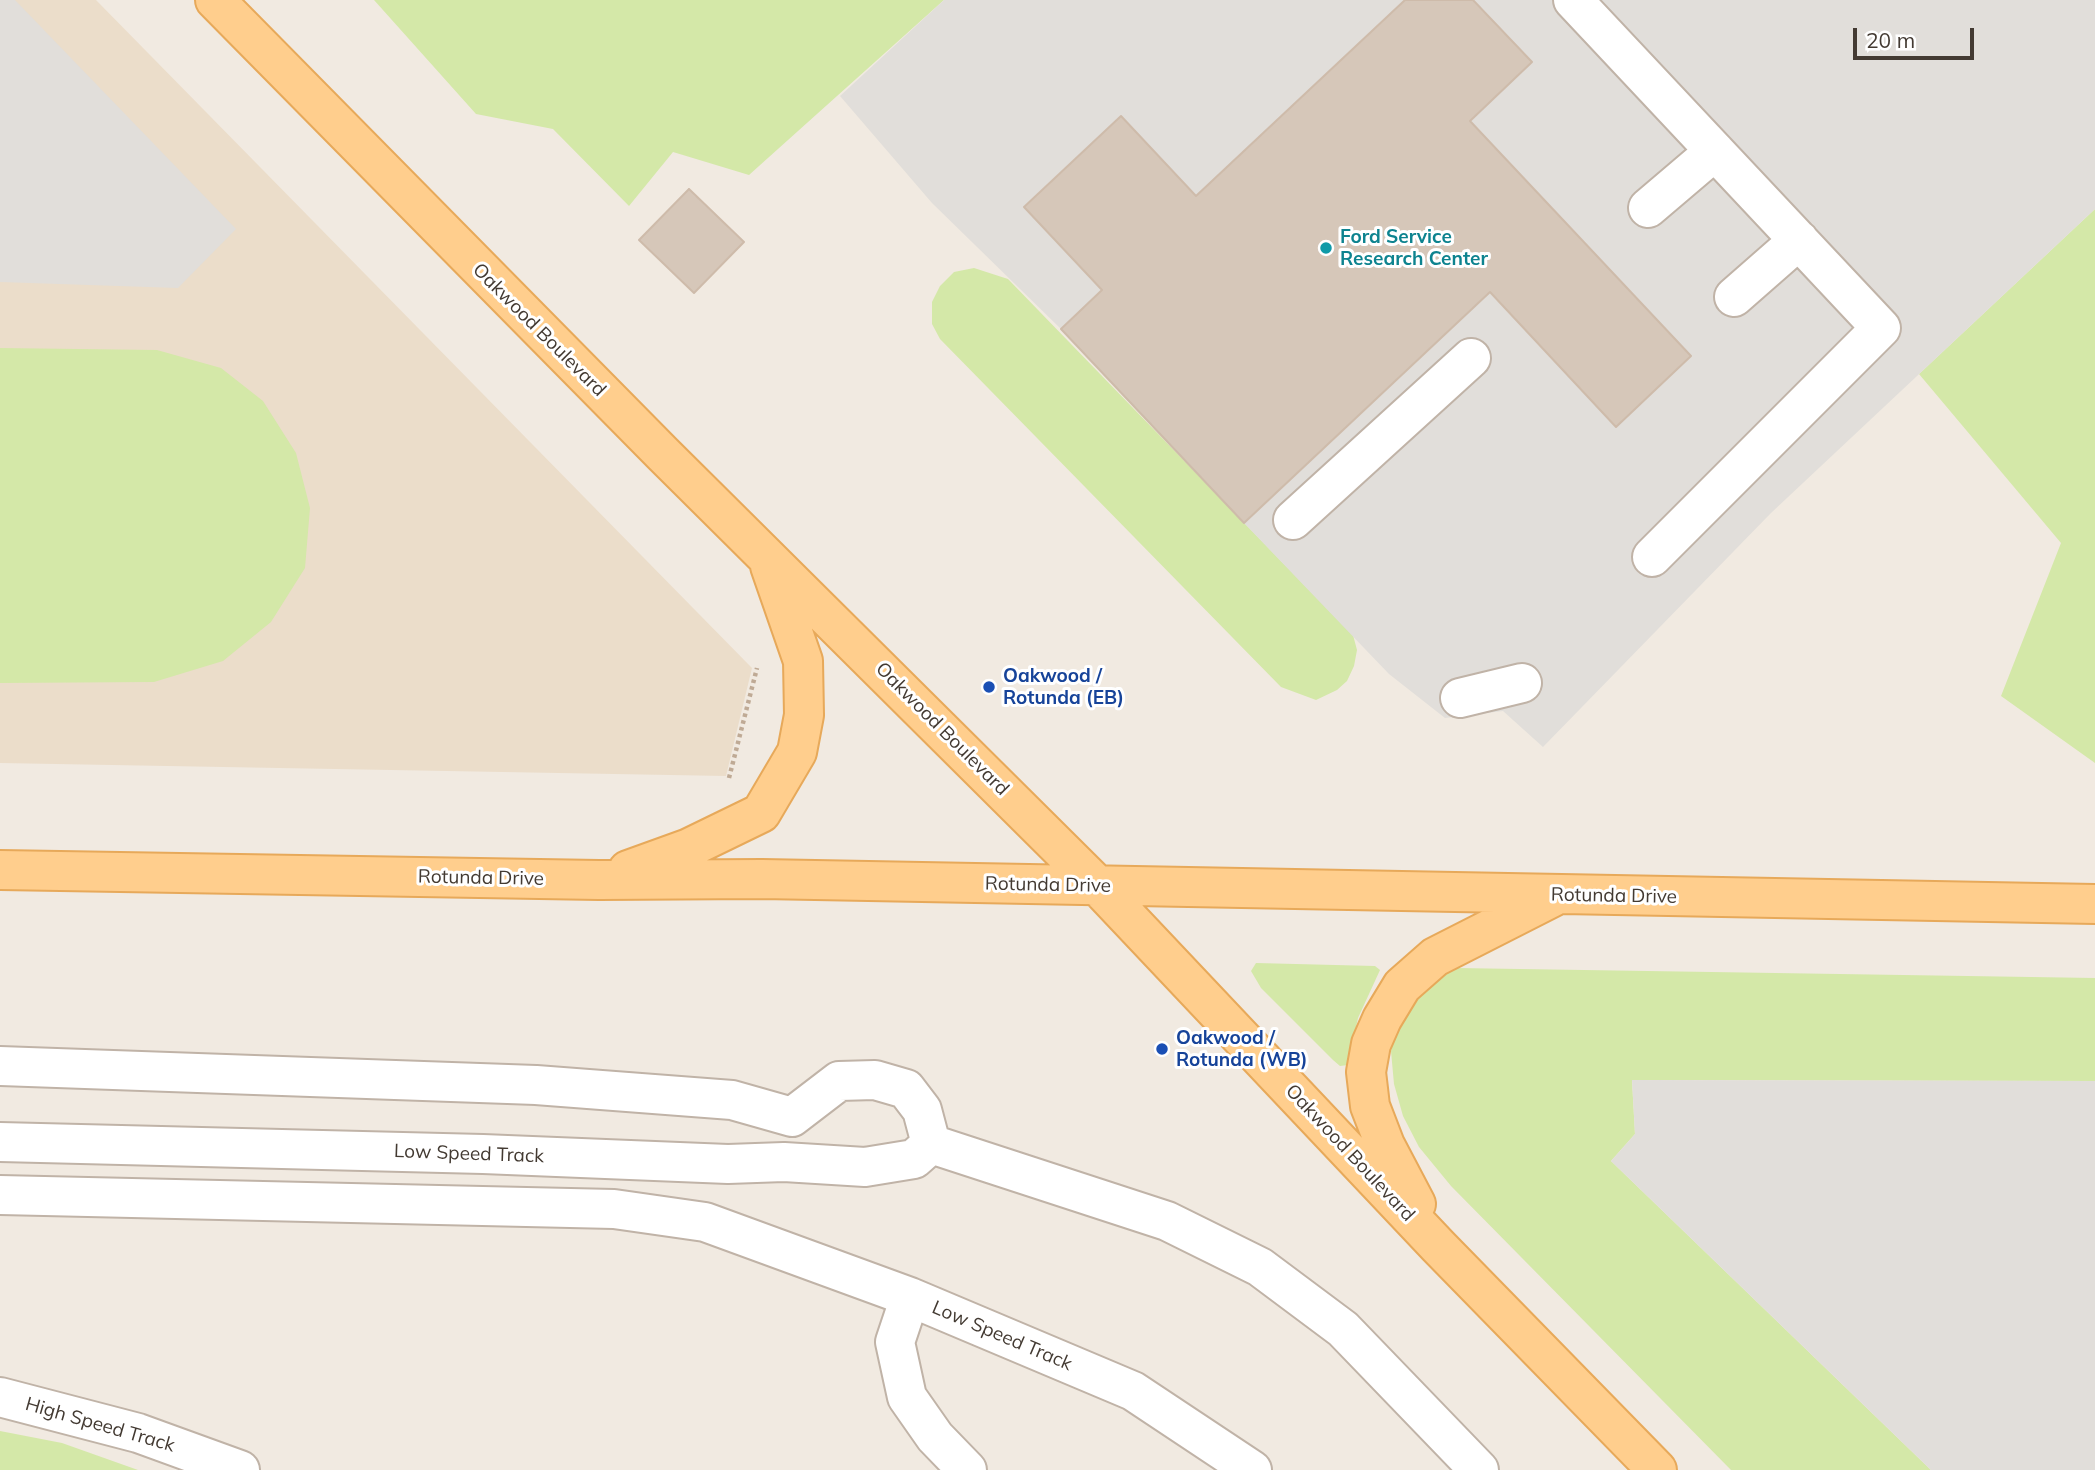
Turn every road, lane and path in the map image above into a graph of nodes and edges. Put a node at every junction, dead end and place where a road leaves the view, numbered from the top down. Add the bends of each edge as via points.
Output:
1 (215, 0) edge
2 (1573, 0) edge
3 (1715, 151) junction
4 (1648, 208) dead end
5 (1799, 240) junction
6 (1734, 297) dead end
7 (1471, 358) dead end
8 (1293, 520) dead end
9 (1652, 557) dead end
10 (768, 558) junction
11 (757, 668) dead end
12 (1522, 683) dead end
13 (1460, 698) dead end
14 (729, 778) dead end
15 (0, 870) edge
16 (599, 880) junction
17 (1098, 886) junction
18 (1555, 895) junction
19 (2095, 904) edge
20 (0, 1066) edge
21 (0, 1142) edge
22 (931, 1144) junction
23 (0, 1195) edge
24 (1438, 1246) junction
25 (910, 1297) junction
26 (0, 1397) edge
27 (240, 1470) edge
28 (967, 1470) edge
29 (1252, 1470) edge
30 (1479, 1470) edge
31 (1657, 1470) edge

1 - 10 main road, Oakwood Boulevard
2 - 3 lane
3 - 4 lane
3 - 5 lane
5 - 6 lane
5 - 9 lane via 1881,328
7 - 8 lane
10 - 16 main road via 803,662 804,715 797,752 783,780 761,813 689,848
10 - 17 main road, Oakwood Boulevard
11 - 14 path
12 - 13 lane
15 - 16 main road, Rotunda Drive
16 - 17 main road, Rotunda Drive
17 - 18 main road, Rotunda Drive
17 - 24 main road, Oakwood Boulevard
18 - 19 main road, Rotunda Drive
18 - 24 main road via 1435,957 1402,986 1371,1044 1366,1072 1370,1106 1385,1145
20 - 22 lane via 536,1085 732,1100 792,1117 839,1082 875,1080 906,1089 922,1110
21 - 22 lane, Low Speed Track via 864,1167 914,1159
22 - 30 lane via 1167,1221 1260,1267 1343,1329
23 - 25 lane, Low Speed Track via 614,1209 705,1222
24 - 31 main road, Oakwood Boulevard
25 - 28 lane via 895,1342 907,1397 935,1437
25 - 29 lane, Low Speed Track via 1133,1391
26 - 27 lane, High Speed Track via 138,1433

